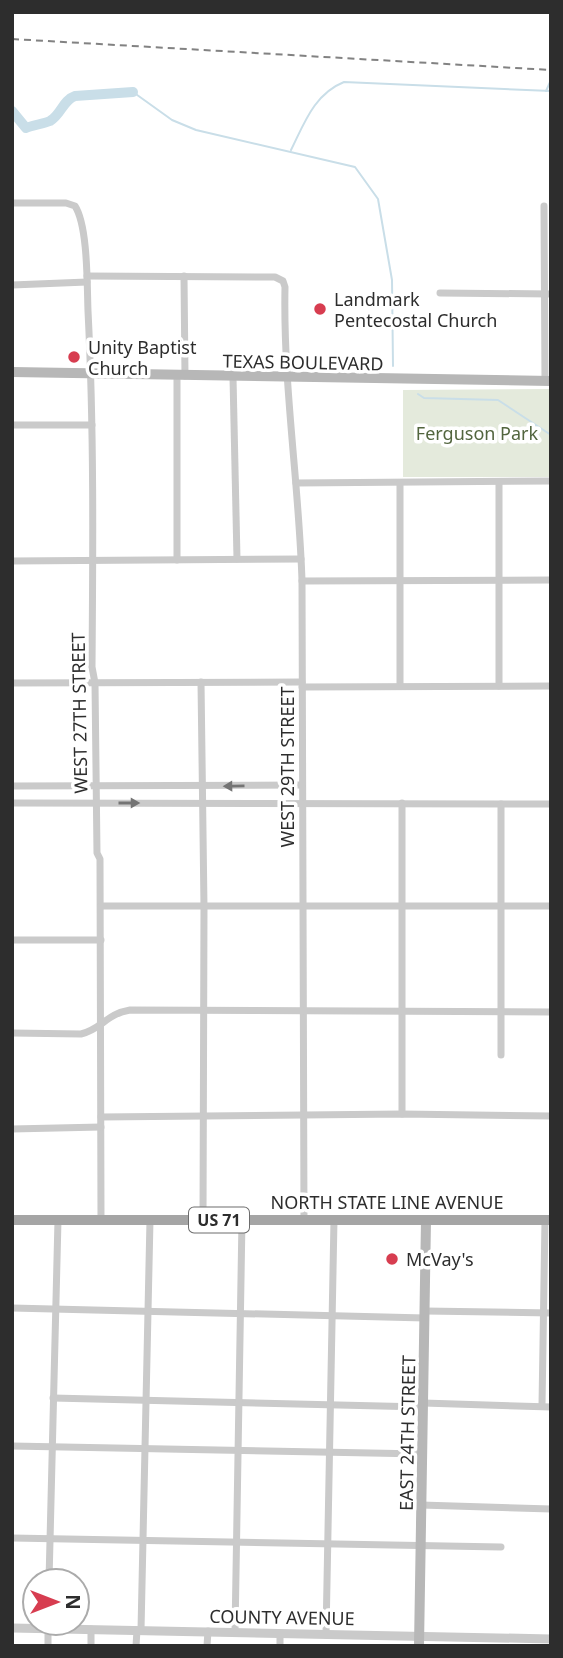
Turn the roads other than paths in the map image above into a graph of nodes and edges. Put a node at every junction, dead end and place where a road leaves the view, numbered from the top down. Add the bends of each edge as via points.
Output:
1 (12, 202) edge
2 (544, 206) dead end
3 (184, 276) junction
4 (87, 279) junction
5 (12, 285) edge
6 (440, 293) dead end
7 (547, 294) edge
8 (12, 372) edge
9 (92, 373) junction
10 (181, 376) junction
11 (233, 377) junction
12 (286, 377) junction
13 (548, 381) edge
14 (12, 425) edge
15 (92, 425) junction
16 (551, 481) edge
17 (499, 482) junction
18 (296, 483) junction
19 (400, 483) junction
20 (237, 559) junction
21 (301, 559) junction
22 (177, 560) junction
23 (12, 561) edge
24 (93, 561) junction
25 (499, 579) junction
26 (551, 580) edge
27 (302, 581) junction
28 (400, 582) junction
29 (201, 682) junction
30 (12, 683) edge
31 (95, 683) junction
32 (302, 685) junction
33 (400, 686) junction
34 (499, 686) junction
35 (551, 686) edge
36 (97, 785) junction
37 (302, 785) junction
38 (12, 786) edge
39 (201, 786) junction
40 (12, 803) edge
41 (97, 803) junction
42 (202, 803) junction
43 (302, 803) junction
44 (402, 803) junction
45 (501, 804) junction
46 (551, 804) edge
47 (101, 906) junction
48 (303, 906) junction
49 (402, 906) junction
50 (500, 906) junction
51 (551, 906) edge
52 (204, 907) junction
53 (12, 940) edge
54 (101, 940) junction
55 (402, 1011) junction
56 (204, 1012) junction
57 (303, 1012) junction
58 (502, 1012) junction
59 (551, 1012) edge
60 (101, 1024) junction
61 (12, 1033) edge
62 (501, 1055) dead end
63 (402, 1114) junction
64 (303, 1115) junction
65 (204, 1116) junction
66 (551, 1116) edge
67 (101, 1117) junction
68 (101, 1128) junction
69 (12, 1129) edge
70 (12, 1220) edge
71 (58, 1220) junction
72 (101, 1220) junction
73 (150, 1220) junction
74 (203, 1220) junction
75 (242, 1220) junction
76 (304, 1220) junction
77 (334, 1220) junction
78 (426, 1220) junction
79 (548, 1220) edge
80 (12, 1308) edge
81 (55, 1309) junction
82 (148, 1311) junction
83 (240, 1313) junction
84 (547, 1313) edge
85 (425, 1315) junction
86 (332, 1316) junction
87 (54, 1398) junction
88 (146, 1401) junction
89 (239, 1403) junction
90 (331, 1405) junction
91 (423, 1405) junction
92 (547, 1406) edge
93 (12, 1446) edge
94 (52, 1447) junction
95 (145, 1449) junction
96 (238, 1451) junction
97 (330, 1453) junction
98 (422, 1454) junction
99 (421, 1505) junction
100 (551, 1510) edge
101 (12, 1538) edge
102 (50, 1538) junction
103 (143, 1540) junction
104 (236, 1542) junction
105 (328, 1544) junction
106 (421, 1545) junction
107 (500, 1547) dead end
108 (49, 1567) edge
109 (92, 1629) joint
110 (139, 1630) junction
111 (208, 1632) junction
112 (235, 1632) junction
113 (280, 1633) junction
114 (326, 1634) junction
115 (551, 1639) edge
116 (419, 1641) edge
117 (509, 1642) edge
118 (91, 1646) edge
119 (136, 1646) edge
120 (207, 1646) edge
121 (280, 1646) edge

1 - 4 street, WEST 27TH STREET via 75,206 82,226
2 - 7 street
3 - 4 street
3 - 10 street
3 - 12 street, WEST 29TH STREET via 280,278 285,287
4 - 5 street
4 - 9 street, WEST 27TH STREET
6 - 7 street
7 - 13 street
8 - 9 main road, TEXAS BOULEVARD
9 - 10 main road, TEXAS BOULEVARD
9 - 15 street, WEST 27TH STREET
10 - 11 main road, TEXAS BOULEVARD
10 - 22 street
11 - 12 main road, TEXAS BOULEVARD
11 - 20 street
12 - 13 main road, TEXAS BOULEVARD
12 - 18 street, WEST 29TH STREET
14 - 15 street
15 - 24 street, WEST 27TH STREET
16 - 17 street
17 - 19 street
17 - 25 street
18 - 19 street
18 - 21 street, WEST 29TH STREET
19 - 28 street
20 - 21 street
20 - 22 street
21 - 27 street, WEST 29TH STREET
22 - 24 street
23 - 24 street
24 - 31 street, WEST 27TH STREET
25 - 26 street
25 - 28 street
25 - 34 street
27 - 28 street
27 - 32 street, WEST 29TH STREET
28 - 33 street
29 - 31 street
29 - 32 street
29 - 39 street
30 - 31 street
31 - 36 street, WEST 27TH STREET
32 - 33 street
32 - 37 street, WEST 29TH STREET
33 - 34 street
34 - 35 street
36 - 38 street
36 - 39 street
36 - 41 street, WEST 27TH STREET
37 -> 39 street
37 - 43 street, WEST 29TH STREET
39 - 42 street
40 - 41 street
41 -> 42 street
41 - 47 street, WEST 27TH STREET
42 - 43 street
42 - 52 street
43 - 44 street
43 - 48 street, WEST 29TH STREET
44 - 45 street
44 - 49 street
45 - 46 street
45 - 50 street
47 - 52 street
47 - 54 street, WEST 27TH STREET
48 - 49 street
48 - 52 street
48 - 57 street, WEST 29TH STREET
49 - 50 street
49 - 55 street
50 - 51 street
50 - 58 street
52 - 56 street
53 - 54 street
54 - 60 street, WEST 27TH STREET
55 - 57 street
55 - 58 street
55 - 63 street
56 - 57 street
56 - 60 street via 130,1010 112,1014
56 - 65 street
57 - 64 street, WEST 29TH STREET
58 - 59 street
58 - 62 street
60 - 61 street via 81,1034
60 - 67 street, WEST 27TH STREET
63 - 64 street
63 - 66 street
64 - 65 street
64 - 76 street, WEST 29TH STREET
65 - 67 street
65 - 74 street
67 - 68 street, WEST 27TH STREET
68 - 69 street
68 - 72 street, WEST 27TH STREET
70 - 71 main road, NORTH STATE LINE AVENUE / US 71
71 - 72 main road, NORTH STATE LINE AVENUE / US 71
71 - 81 street
72 - 73 main road, NORTH STATE LINE AVENUE / US 71
73 - 74 main road, NORTH STATE LINE AVENUE / US 71
73 - 82 street
74 - 75 main road, NORTH STATE LINE AVENUE / US 71
75 - 76 main road, NORTH STATE LINE AVENUE / US 71
75 - 83 street
76 - 77 main road, NORTH STATE LINE AVENUE / US 71
77 - 78 main road, NORTH STATE LINE AVENUE / US 71
77 - 86 street
78 - 79 main road, NORTH STATE LINE AVENUE / US 71
78 - 85 main road, EAST 24TH STREET
79 - 84 street
80 - 81 street
81 - 82 street
81 - 87 street
82 - 83 street
82 - 88 street
83 - 86 street
83 - 89 street
84 - 85 street
84 - 92 street
85 - 86 street
85 - 91 main road, EAST 24TH STREET
86 - 90 street
87 - 88 street
87 - 94 street
88 - 89 street
88 - 95 street
89 - 90 street
89 - 96 street
90 - 91 street
90 - 97 street
91 - 92 street
91 - 98 main road, EAST 24TH STREET
93 - 94 street
94 - 95 street
94 - 102 street
95 - 96 street
95 - 103 street
96 - 97 street
96 - 104 street
97 - 98 street
97 - 105 street
98 - 99 main road, EAST 24TH STREET
99 - 100 street
99 - 106 main road, EAST 24TH STREET
101 - 102 street
102 - 103 street
102 - 108 street
103 - 104 street
103 - 110 street
104 - 105 street
104 - 112 street
105 - 106 street
105 - 114 street
106 - 107 street
106 - 116 main road, EAST 24TH STREET
109 - 110 street, COUNTY AVENUE
109 - 118 street
110 - 111 street, COUNTY AVENUE
110 - 119 street
111 - 112 street, COUNTY AVENUE
111 - 120 street
112 - 113 street, COUNTY AVENUE
113 - 114 street, COUNTY AVENUE
113 - 121 street
114 - 116 street, COUNTY AVENUE
115 - 117 street, COUNTY AVENUE
116 - 117 street, COUNTY AVENUE

